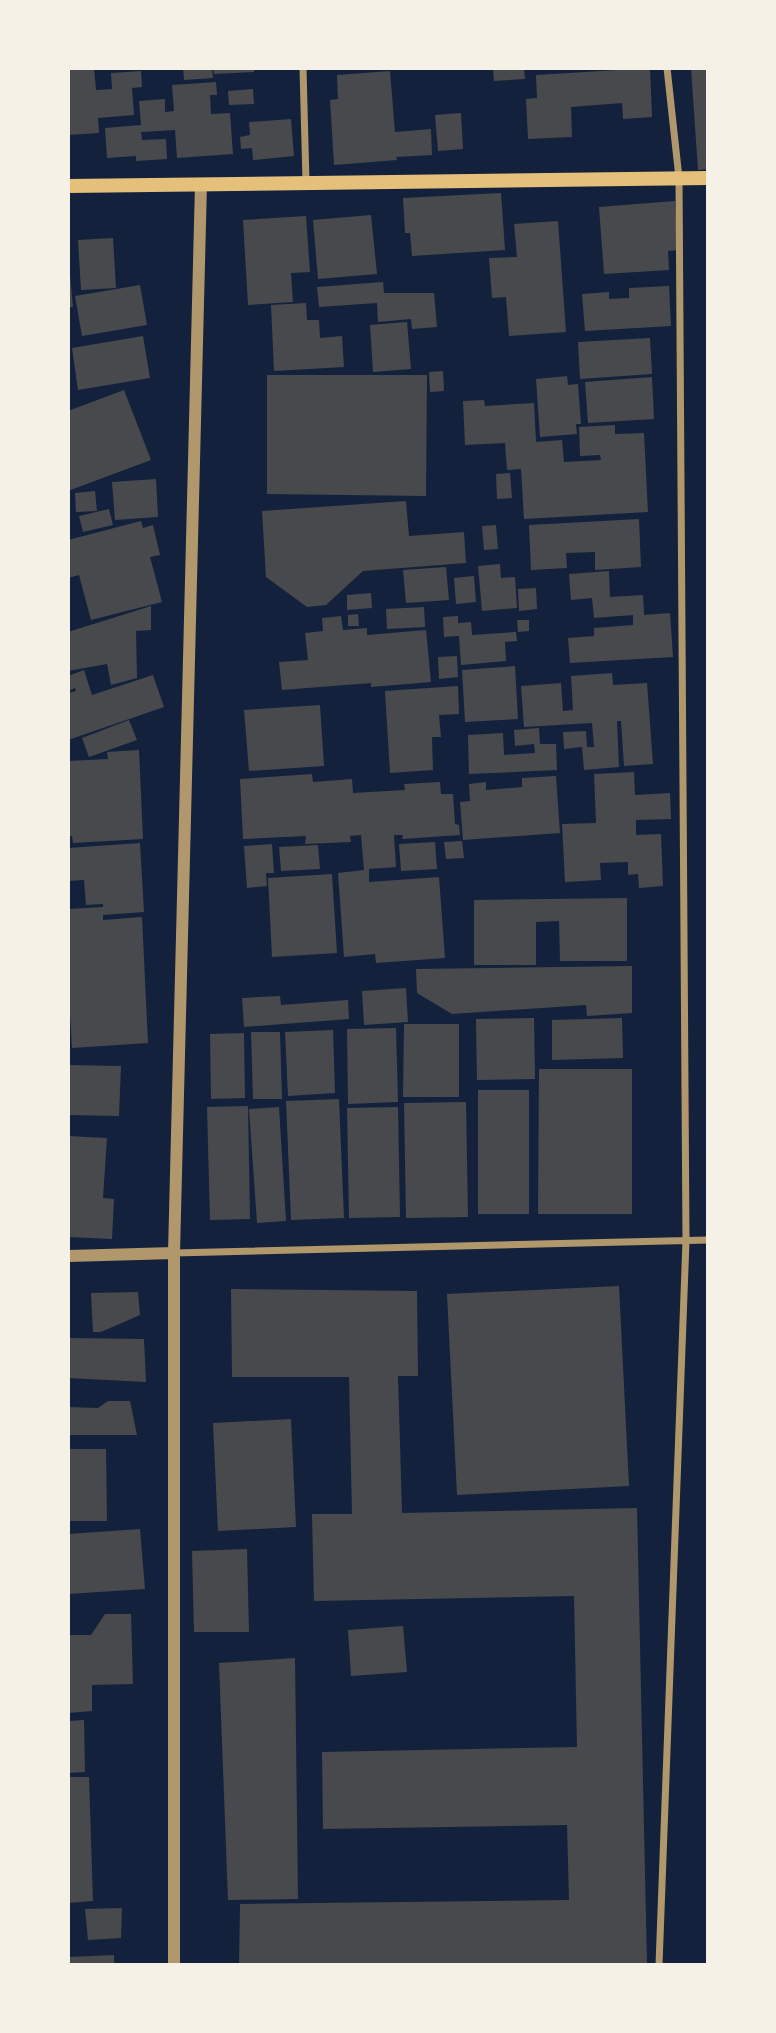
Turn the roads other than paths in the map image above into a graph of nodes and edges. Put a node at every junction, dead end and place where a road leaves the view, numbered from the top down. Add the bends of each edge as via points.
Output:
1 (303, 68) edge
2 (667, 68) edge
3 (679, 178) junction
4 (708, 178) edge
5 (306, 183) junction
6 (201, 184) junction
7 (68, 186) edge
8 (708, 1240) edge
9 (686, 1241) junction
10 (174, 1253) junction
11 (68, 1256) edge
12 (174, 1965) edge
13 (659, 1965) edge

1 - 5 street
2 - 3 street
3 - 4 main road
3 - 5 main road
3 - 9 street
5 - 6 main road
6 - 7 main road
6 - 10 street
8 - 9 street
9 - 10 street
9 - 13 street
10 - 11 street
10 - 12 street

